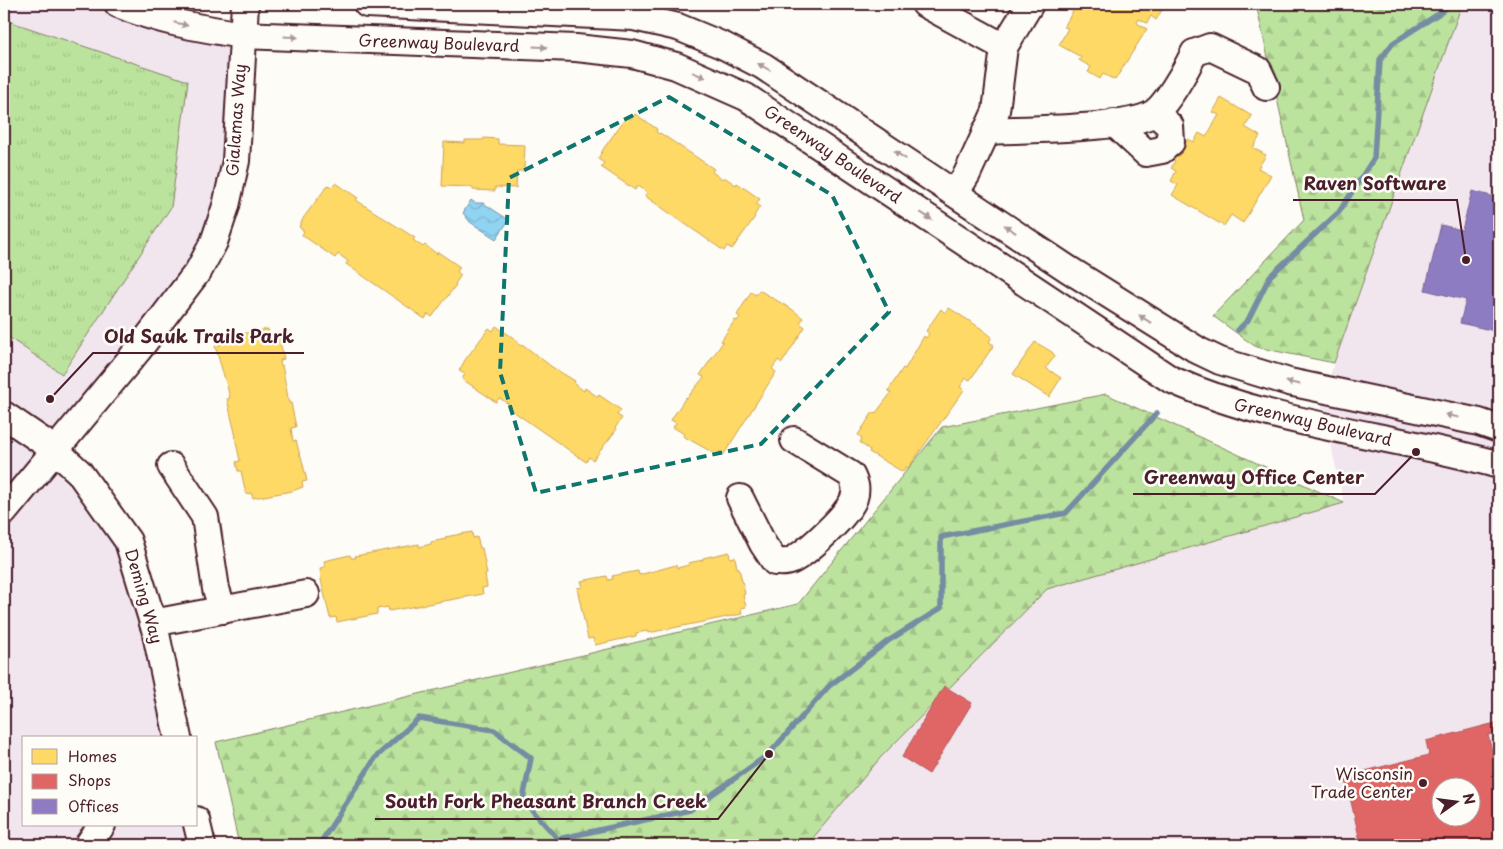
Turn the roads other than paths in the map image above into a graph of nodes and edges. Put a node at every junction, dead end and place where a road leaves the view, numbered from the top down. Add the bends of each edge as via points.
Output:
1 (118, 4) edge
2 (245, 4) edge
3 (366, 4) edge
4 (1030, 4) edge
5 (940, 7) edge
6 (577, 8) edge
7 (242, 35) junction
8 (1004, 47) junction
9 (1266, 86) dead end
10 (1154, 113) junction
11 (1114, 124) junction
12 (986, 131) junction
13 (956, 192) junction
14 (4, 415) edge
15 (1499, 429) edge
16 (794, 440) dead end
17 (54, 449) junction
18 (1499, 465) edge
19 (171, 466) dead end
20 (740, 498) dead end
21 (4, 512) edge
22 (306, 594) dead end
23 (222, 610) junction
24 (153, 624) junction
25 (178, 736) edge
26 (101, 826) edge
27 (197, 826) edge
28 (88, 845) edge
29 (202, 845) edge

1 -> 7 street, Greenway Boulevard via 156,18
2 - 7 street, Gialamas Way
3 - 6 street, Greenway Boulevard
4 - 8 street
5 - 8 street
13 -> 6 street, Greenway Boulevard via 763,66 724,46 678,27
7 - 17 street, Gialamas Way via 236,161 214,242 199,270 139,349
7 -> 18 street, Greenway Boulevard via 576,48 632,54 676,66 746,97 1170,379 1274,416
8 - 12 street via 996,111
9 - 10 street via 1258,70 1210,47 1194,53 1182,77
10 - 11 street via 1129,123
10 - 11 street via 1170,126 1171,142 1162,150 1146,152
11 - 12 street
12 - 13 street
15 -> 13 street, Greenway Boulevard via 1289,382 1220,361 1176,339
14 - 17 street, Deming Way
16 - 20 street via 851,476 856,490 844,514 801,555 785,563 775,562
17 - 21 street, Gialamas Way
17 - 24 street, Deming Way via 78,472 128,541
19 - 23 street via 205,517
22 - 23 street
23 - 24 street
24 - 25 street, Deming Way
26 - 28 street
27 - 29 street

